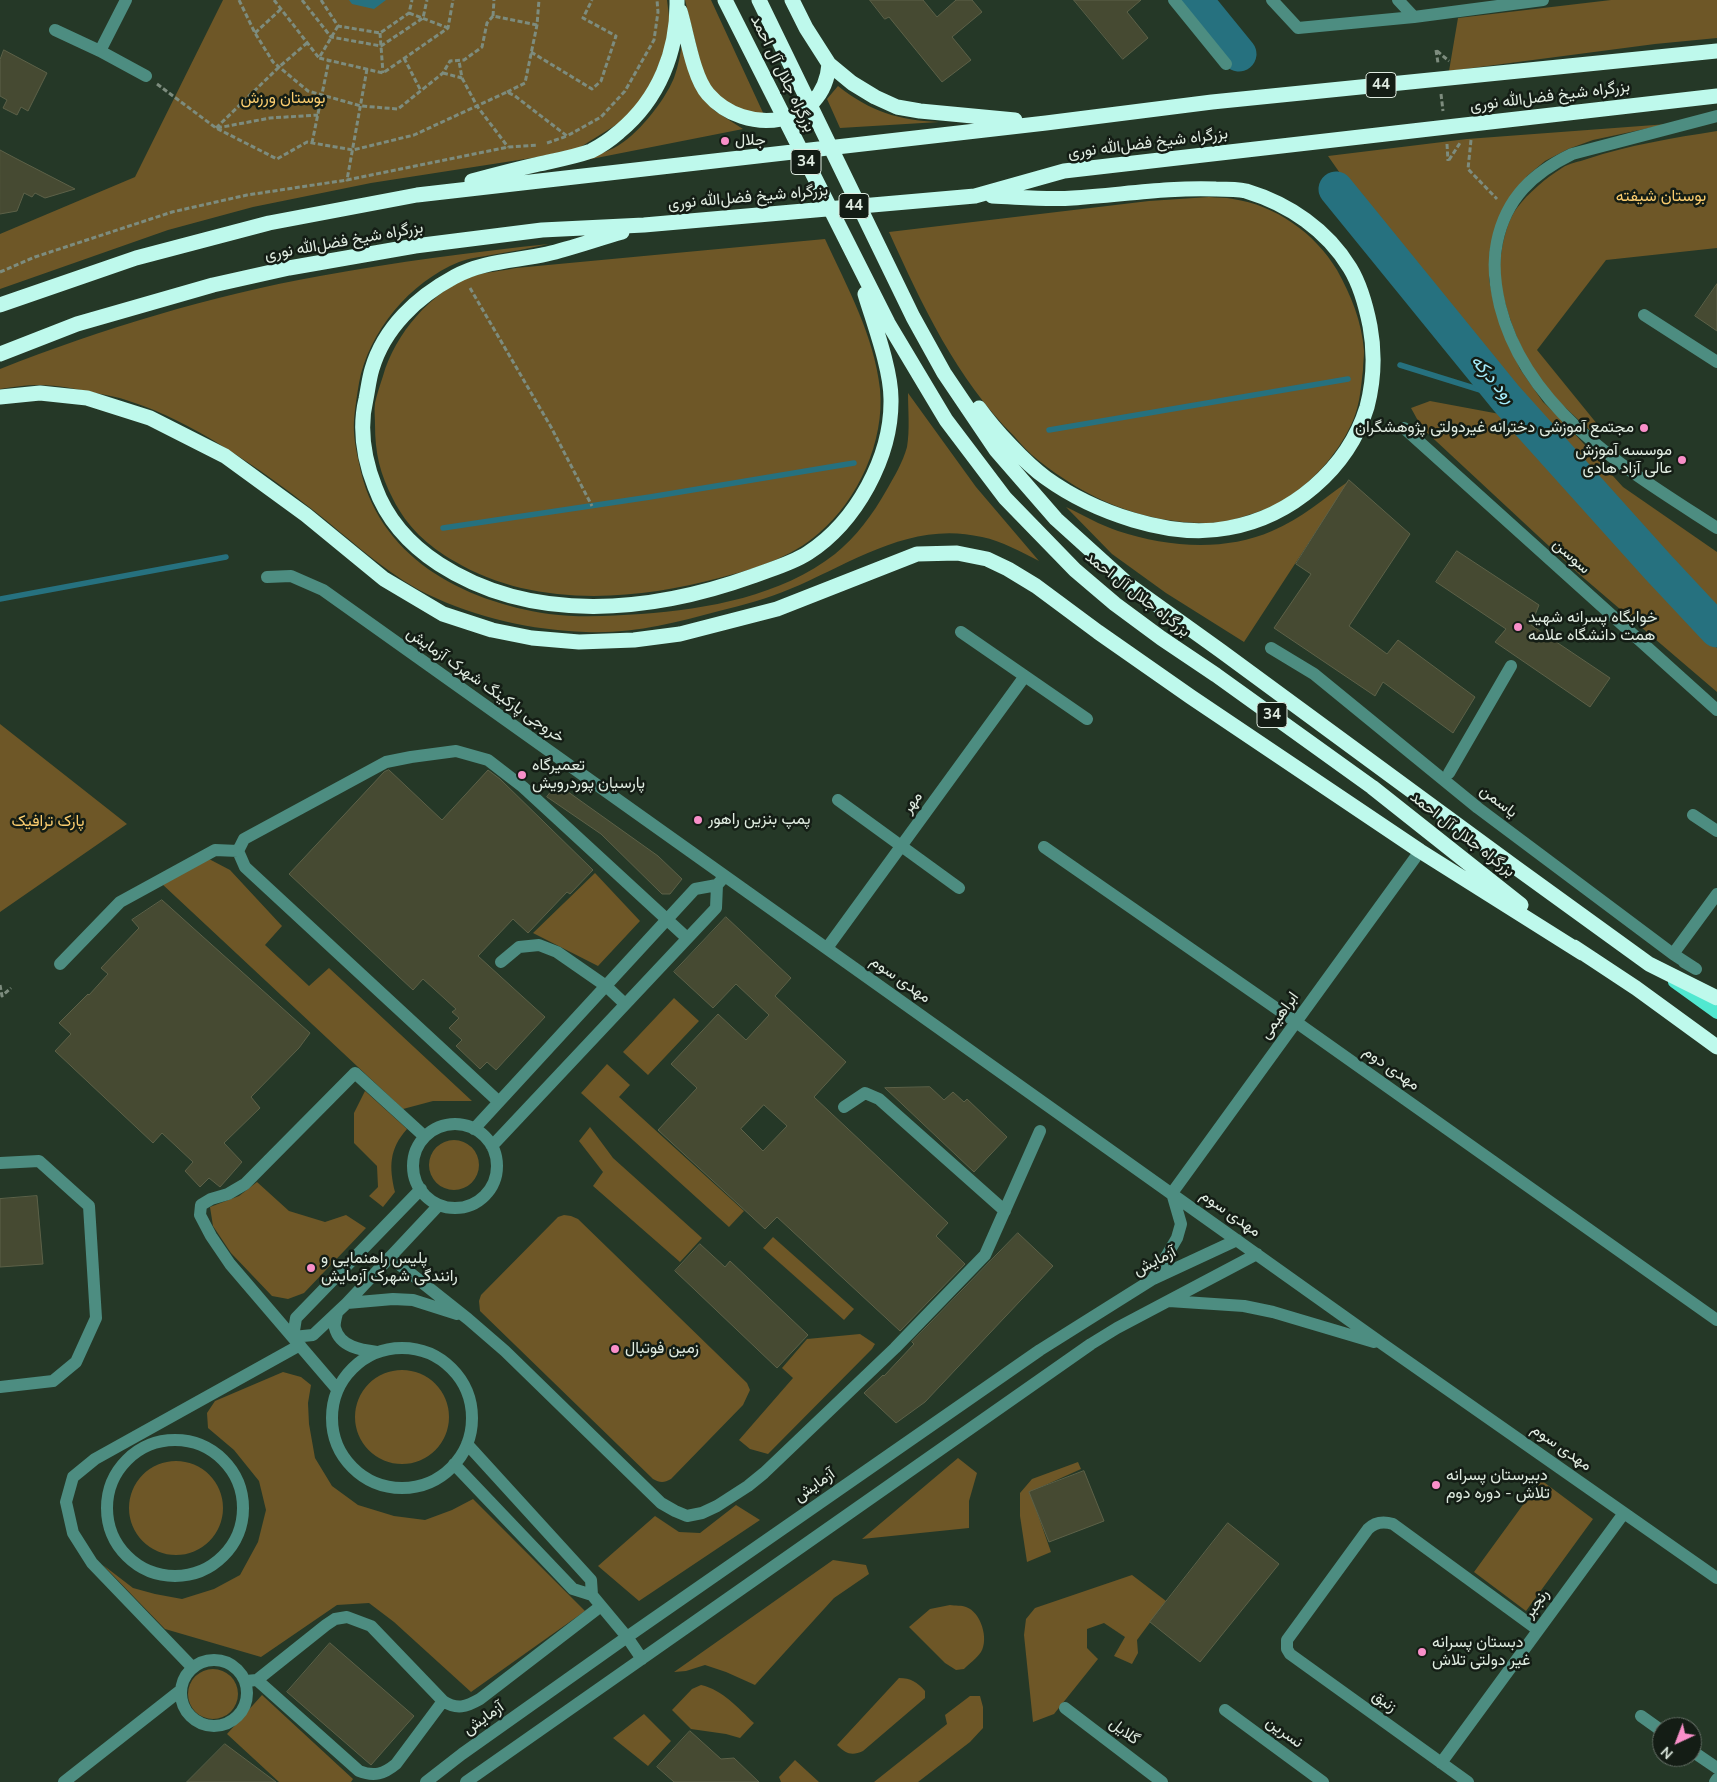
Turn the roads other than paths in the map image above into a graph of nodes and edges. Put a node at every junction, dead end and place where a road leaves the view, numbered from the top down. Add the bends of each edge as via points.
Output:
1 (126, 0) edge
2 (725, 0) edge
3 (759, 0) edge
4 (792, 0) edge
5 (1174, 0) edge
6 (1272, 0) edge
7 (1398, 0) edge
8 (1536, 0) edge
9 (677, 1) edge
10 (1414, 17) junction
11 (55, 30) dead end
12 (100, 51) junction
13 (1717, 51) edge
14 (829, 64) junction
15 (1226, 64) dead end
16 (146, 76) road end
17 (1717, 96) edge
18 (1717, 116) edge
19 (1046, 123) junction
20 (417, 195) junction
21 (975, 196) junction
22 (644, 225) junction
23 (857, 264) junction
24 (0, 305) edge
25 (1644, 315) dead end
26 (912, 317) junction
27 (0, 354) edge
28 (1717, 362) edge
29 (0, 397) edge
30 (1404, 428) dead end
31 (1717, 528) edge
32 (267, 577) dead end
33 (961, 632) dead end
34 (1271, 648) dead end
35 (1511, 666) dead end
36 (1025, 676) junction
37 (1717, 710) edge
38 (1087, 719) dead end
39 (1449, 773) dead end
40 (838, 800) dead end
41 (1693, 815) dead end
42 (1717, 831) edge
43 (901, 846) junction
44 (1044, 847) dead end
45 (238, 851) junction
46 (1415, 858) dead end
47 (721, 881) junction
48 (959, 888) dead end
49 (1717, 894) edge
50 (667, 920) junction
51 (687, 938) junction
52 (827, 948) junction
53 (1582, 953) junction
54 (1673, 954) junction
55 (501, 962) dead end
56 (1684, 962) dead end
57 (60, 964) dead end
58 (1649, 964) junction
59 (606, 986) junction
60 (1717, 998) edge
61 (625, 1004) junction
62 (1717, 1013) edge
63 (1296, 1022) junction
64 (1717, 1047) edge
65 (499, 1102) junction
66 (844, 1107) dead end
67 (474, 1128) junction
68 (1040, 1132) dead end
69 (424, 1136) junction
70 (492, 1146) junction
71 (0, 1163) edge
72 (420, 1189) junction
73 (1172, 1193) junction
74 (440, 1205) junction
75 (1005, 1211) junction
76 (1237, 1240) junction
77 (1257, 1254) junction
78 (390, 1257) junction
79 (1153, 1279) junction
80 (1166, 1301) junction
81 (347, 1303) junction
82 (337, 1313) junction
83 (468, 1319) junction
84 (1717, 1320) edge
85 (297, 1341) junction
86 (1384, 1345) junction
87 (380, 1352) junction
88 (0, 1387) edge
89 (337, 1389) junction
90 (132, 1438) junction
91 (466, 1444) junction
92 (139, 1449) junction
93 (454, 1464) junction
94 (522, 1504) junction
95 (1624, 1513) junction
96 (506, 1520) junction
97 (1717, 1578) edge
98 (592, 1595) junction
99 (601, 1606) junction
100 (1538, 1630) junction
101 (627, 1637) junction
102 (642, 1659) junction
103 (192, 1667) junction
104 (252, 1680) junction
105 (181, 1690) junction
106 (443, 1701) junction
107 (1066, 1708) dead end
108 (1226, 1710) dead end
109 (1641, 1716) dead end
110 (1652, 1724) edge
111 (1702, 1758) edge
112 (1441, 1763) junction
113 (1717, 1768) edge
114 (64, 1782) edge
115 (426, 1782) edge
116 (466, 1782) edge
117 (1162, 1782) edge
118 (1323, 1782) edge
119 (1468, 1782) edge

1 - 12 street
2 - 23 highway, بزرگراه جلال آل احمد / 34
3 - 26 highway, بزرگراه جلال آل احمد / 34
4 - 14 highway
5 - 15 street
6 - 10 street via 1298,28
7 - 10 street
8 - 10 street
9 - 14 highway via 696,72 706,92 717,104 736,114 762,121 786,119 805,109 823,90
9 - 20 highway via 671,52 658,85 638,114 610,140 568,158
11 - 12 street
12 - 16 street
13 - 19 highway, بزرگراه شیخ فضل‌الله نوری / 44 via 1212,102
14 - 19 highway via 860,88 897,107
17 - 21 highway, بزرگراه شیخ فضل‌الله نوری / 44 via 1064,172
18 - 31 street via 1572,154 1554,163 1520,191 1508,209 1499,230 1494,270 1513,344 1546,397 1574,425 1635,475
19 - 20 highway, بزرگراه شیخ فضل‌الله نوری / 44
20 - 24 highway, بزرگراه شیخ فضل‌الله نوری / 44 via 269,223 136,258
21 - 22 highway, بزرگراه شیخ فضل‌الله نوری / 44
21 - 26 highway via 1070,198 1200,188 1243,190 1276,202 1304,218 1329,241 1350,268 1365,304 1373,342 1373,363 1366,408 1358,428 1320,483 1292,504 1264,518 1228,528 1191,531 1150,525 1113,514 1045,478 984,416
22 - 23 highway via 547,254 477,266 444,282 410,308 389,334 373,366 364,404 363,440 369,471 378,496 408,540 453,573 479,586 519,599 574,607 626,605 677,599 727,585 810,552 840,526 853,509 869,484 888,431 891,399 886,366
22 - 27 highway, بزرگراه شیخ فضل‌الله نوری / 44 via 542,230 415,246 289,268 144,304 77,324
23 - 53 highway, بزرگراه جلال آل احمد / 34 via 888,323 946,420 973,458 1005,498 1075,570 1160,638 1372,787
25 - 28 street
26 - 58 highway, بزرگراه جلال آل احمد / 34 via 944,373 996,450 1056,519 1129,585
29 - 53 highway via 40,393 87,398 150,418 225,456 306,515 384,579 443,614 492,630 532,638 579,642 680,634 777,609 917,554 957,553 987,559 1036,586 1098,632 1420,851
30 - 37 street, سوسن
32 - 47 street, خروجی پارکینگ شهرک آزمایش via 292,576 323,590
33 - 36 street
34 - 54 street, یاسمن via 1314,674 1478,808
35 - 39 street
36 - 38 street
36 - 43 street, مهر
40 - 43 street
41 - 42 street
43 - 48 street
43 - 52 street, مهر
44 - 63 street, مهدی دوم
45 - 50 street via 244,839 386,762 456,751 488,760 523,787
45 - 57 street via 215,850 120,902
45 - 65 street via 246,867
46 - 63 street, ابراهیمی
47 - 50 street via 695,889
47 - 51 street via 716,908
47 - 52 street, مهدی سوم
49 - 54 street
50 - 51 street
50 - 59 street
51 - 61 street
52 - 73 street, مهدی سوم
53 - 64 highway, بزرگراه جلال آل احمد / 34
54 - 56 street, یاسمن via 1696,969
55 - 59 street via 519,947 539,945 557,952
58 - 60 highway, بزرگراه جلال آل احمد / 34
58 - 62 main road
59 - 61 street
59 - 65 street
61 - 70 street
63 - 73 street, ابراهیمی
63 - 84 street, مهدی دوم
65 - 67 street
66 - 75 street via 865,1093 879,1099
67 - 69 street via 450,1123
67 - 70 street
68 - 75 street
69 - 72 street via 413,1160 413,1173
69 - 85 street via 355,1073 245,1184 201,1206 200,1215 230,1264
70 - 74 street via 497,1168 494,1182 486,1195 463,1208
71 - 88 street via 39,1161 88,1206 96,1318 76,1362 52,1381
72 - 74 street
72 - 85 street via 296,1318
73 - 76 street, مهدی سوم
73 - 79 street via 1181,1224 1177,1238
74 - 78 street
75 - 83 street via 985,1255 895,1348 764,1474 702,1513 687,1516 661,1503
76 - 77 street, مهدی سوم
76 - 79 street, آزمایش
77 - 80 street
77 - 86 street, مهدی سوم
78 - 81 street
78 - 83 street
79 - 101 street, آزمایش via 1040,1350
80 - 86 street via 1244,1306
80 - 102 street via 1091,1344
81 - 82 street
81 - 83 street via 413,1300
82 - 85 street via 313,1335
82 - 87 street via 335,1328 342,1341 358,1350
85 - 89 street
85 - 90 street
86 - 95 street, مهدی سوم
87 - 89 street via 368,1356 350,1370
87 - 91 street via 389,1348 412,1348 434,1355 452,1369 465,1388 472,1410 471,1432
89 - 93 street via 332,1412 334,1436 343,1457 360,1474 381,1485 404,1488 427,1484
90 - 92 street
90 - 103 street via 95,1458 73,1478 66,1502 73,1533 92,1563
91 - 93 street
91 - 94 street
92 - 92 street via 121,1465 110,1484 106,1505 109,1526 118,1546 132,1562 151,1572 172,1577 194,1574 213,1566 229,1551 240,1530 244,1506 239,1483 226,1463 208,1448 185,1440 161,1441
93 - 96 street
94 - 96 street
94 - 98 street via 591,1580
95 - 97 street, مهدی سوم
95 - 100 street, رنجبر
96 - 98 street via 573,1589
98 - 99 street
99 - 101 street
99 - 106 street via 470,1705 452,1707
100 - 112 street, رنجبر
100 - 112 street, زنبق via 1393,1524 1382,1522 1368,1529 1289,1637 1286,1644 1290,1654
101 - 102 street
101 - 115 street, آزمایش
102 - 116 street
103 - 104 street via 212,1659 223,1660
103 - 105 street via 182,1682
104 - 105 street via 242,1712 224,1725 203,1724 193,1719 186,1711
104 - 106 street via 326,1625 347,1617 371,1626
104 - 106 street via 359,1771 369,1775 387,1772 396,1764
105 - 114 street
107 - 117 street, گلایل
108 - 118 street, نسرین
109 - 110 street
111 - 113 street
112 - 119 street, زنبق

